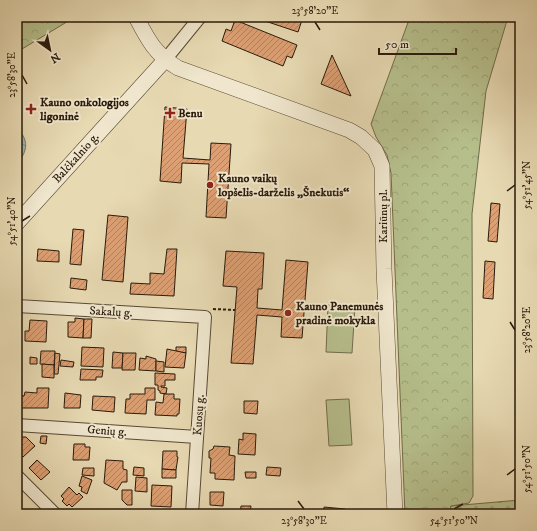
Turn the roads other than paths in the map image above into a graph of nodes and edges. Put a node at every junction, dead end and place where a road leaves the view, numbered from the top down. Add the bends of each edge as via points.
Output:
1 (136, 17) edge
2 (200, 17) edge
3 (165, 60) junction
4 (17, 224) edge
5 (17, 306) edge
6 (209, 313) joint
7 (17, 425) edge
8 (198, 437) junction
9 (17, 476) edge
10 (55, 514) edge
11 (192, 514) edge
12 (395, 514) edge

1 - 3 street via 149,43
2 - 3 street
3 - 4 street, Balčkalnio g.
3 - 12 street, Kariūnų pl. via 178,68 349,130 369,144 379,157 383,180 384,269
5 - 6 street, Sakalų g.
6 - 8 street, Kuosų g.
7 - 8 street, Genių g.
8 - 11 street, Kuosų g.
9 - 10 street

